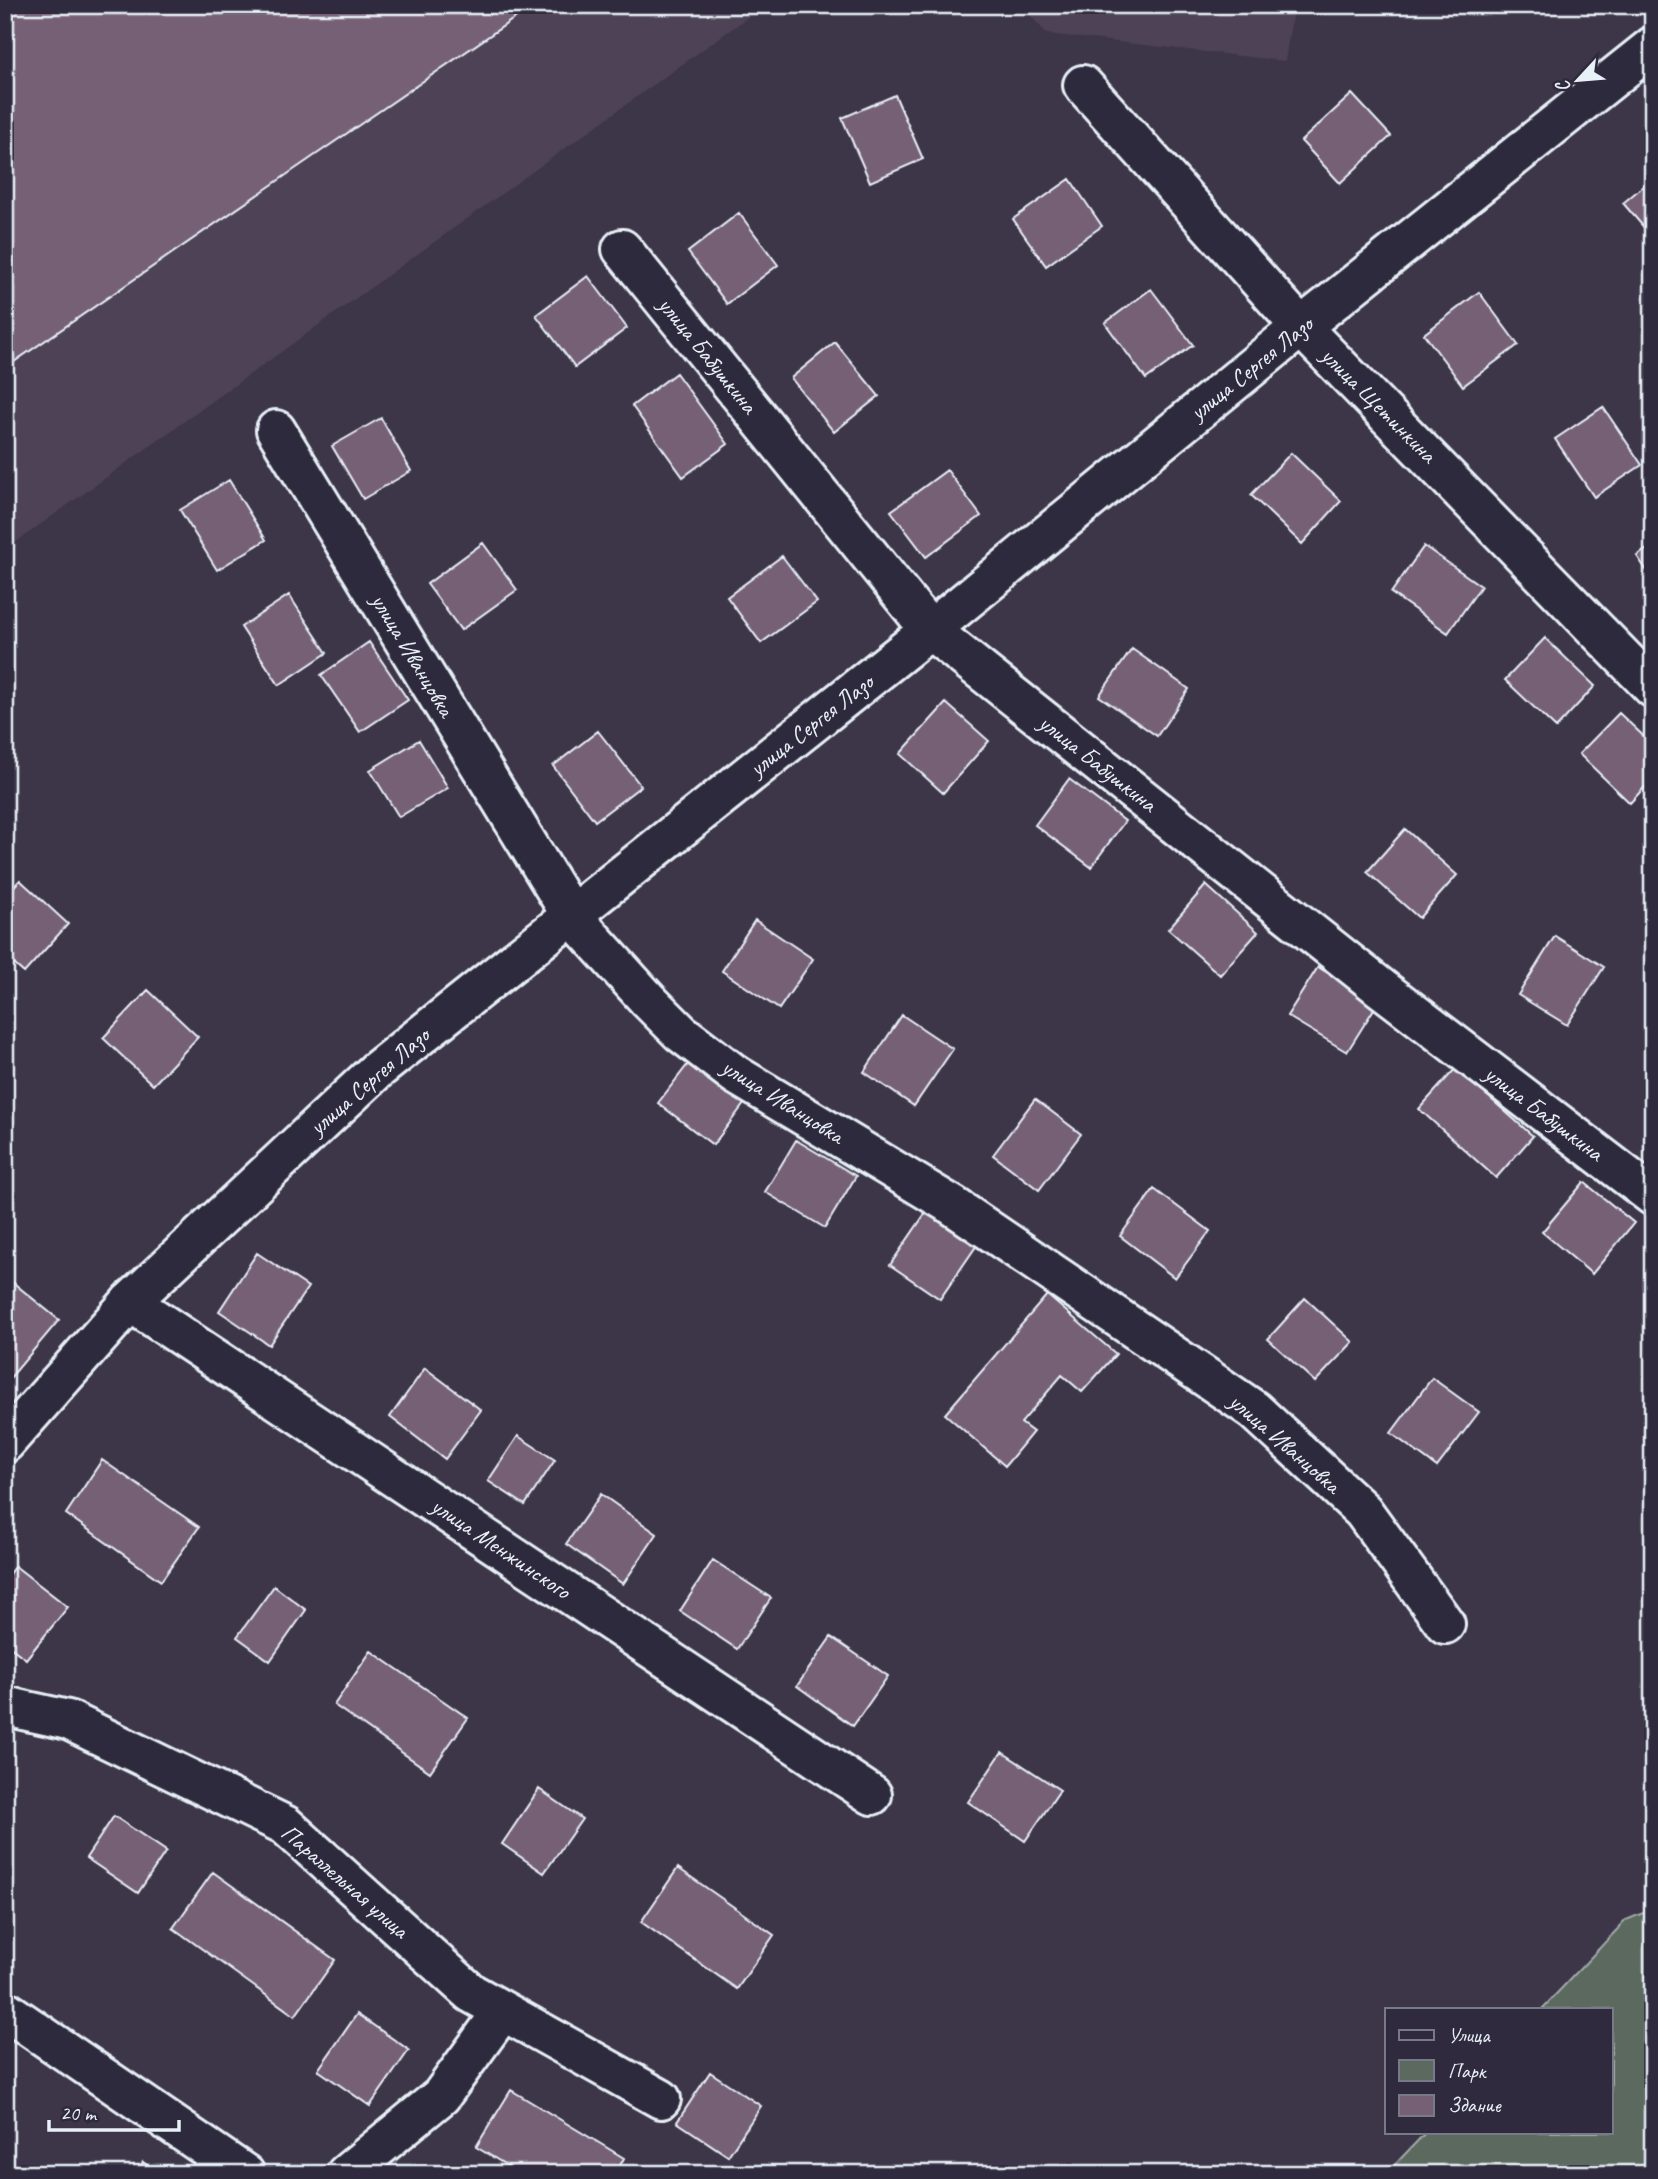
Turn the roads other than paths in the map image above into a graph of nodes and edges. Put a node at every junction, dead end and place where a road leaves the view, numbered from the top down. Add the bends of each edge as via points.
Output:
1 (1653, 46) edge
2 (1083, 85) dead end
3 (622, 249) dead end
4 (1301, 327) junction
5 (276, 430) dead end
6 (930, 630) junction
7 (1653, 688) edge
8 (571, 915) junction
9 (1653, 1196) edge
10 (130, 1302) junction
11 (5, 1443) edge
12 (1445, 1624) dead end
13 (5, 1706) edge
14 (872, 1795) dead end
15 (5, 2010) edge
16 (502, 2012) junction
17 (661, 2099) dead end
18 (245, 2174) edge
19 (346, 2174) edge

1 - 4 street, улица Сергея Лазо
2 - 4 street, улица Щетинкина
3 - 6 street, улица Бабушкина
4 - 6 street, улица Сергея Лазо
4 - 7 street, улица Щетинкина
5 - 8 street, улица Иванцовка
6 - 8 street, улица Сергея Лазо
6 - 9 street, улица Бабушкина via 1381,988
8 - 10 street, улица Сергея Лазо via 376,1071
8 - 12 street, улица Иванцовка via 681,1033 736,1075 952,1205 1254,1410 1363,1511
10 - 11 street, улица Сергея Лазо
10 - 14 street, улица Менжинского
13 - 16 street, Параллельная улица via 68,1720 285,1825 471,1993
15 - 18 street
16 - 17 street, Параллельная улица
16 - 19 street via 441,2096

